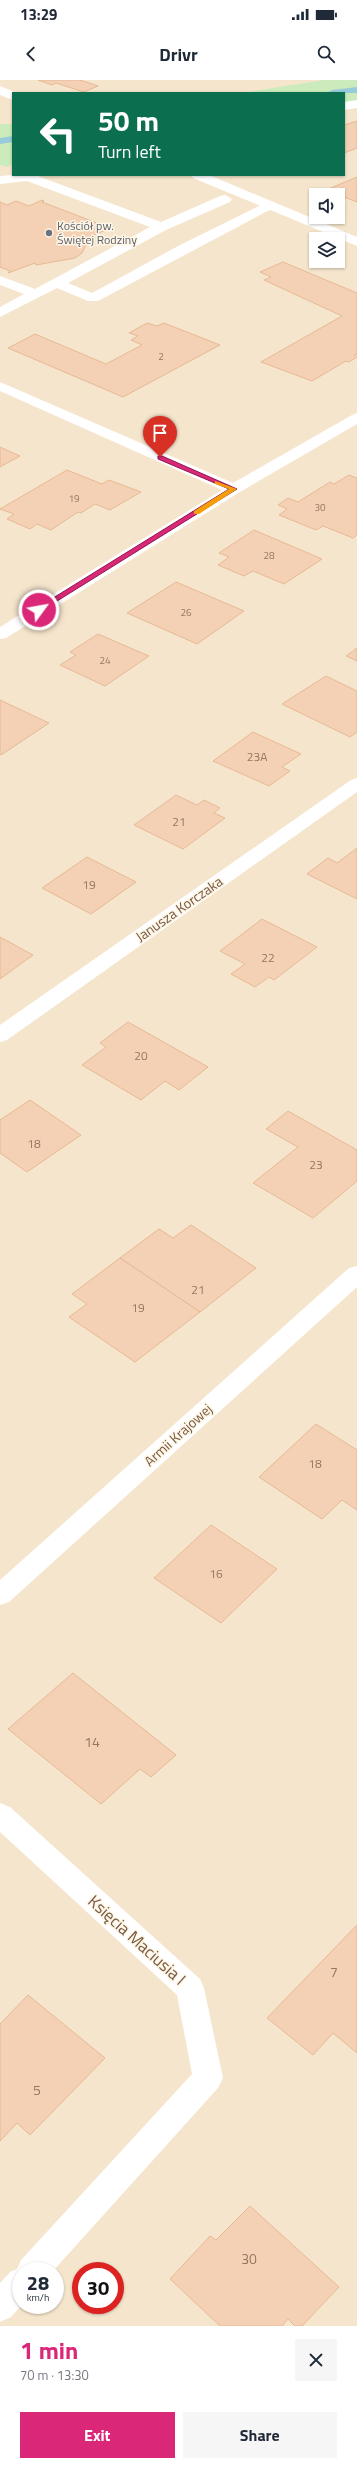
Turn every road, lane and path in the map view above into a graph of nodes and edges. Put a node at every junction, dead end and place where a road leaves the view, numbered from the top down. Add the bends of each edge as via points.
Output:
1 (0, 90) edge
2 (12, 96) edge
3 (357, 104) edge
4 (345, 106) edge
5 (200, 176) edge
6 (0, 180) edge
7 (225, 199) dead end
8 (270, 206) junction
9 (161, 227) junction
10 (357, 242) edge
11 (0, 280) edge
12 (57, 283) junction
13 (36, 294) junction
14 (0, 313) edge
15 (0, 386) edge
16 (357, 418) edge
17 (234, 489) junction
18 (0, 634) edge
19 (357, 784) edge
20 (0, 1035) edge
21 (357, 1274) edge
22 (0, 1595) edge
23 (0, 1816) edge
24 (40, 2262) edge
25 (12, 2293) edge
26 (0, 2306) edge

1 - 2 street
3 - 4 street
5 - 8 street
6 - 9 street via 28,176
7 - 9 street
8 - 10 street
8 - 12 street via 93,298
9 - 12 street
11 - 13 street
12 - 13 street
13 - 14 street
15 - 17 street
16 - 17 street
17 - 18 street
19 - 20 street, Janusza Korczaka
21 - 22 street, Armii Krajowej
23 - 24 street, Księcia Maciusia I via 190,1988 208,2078
25 - 26 street

